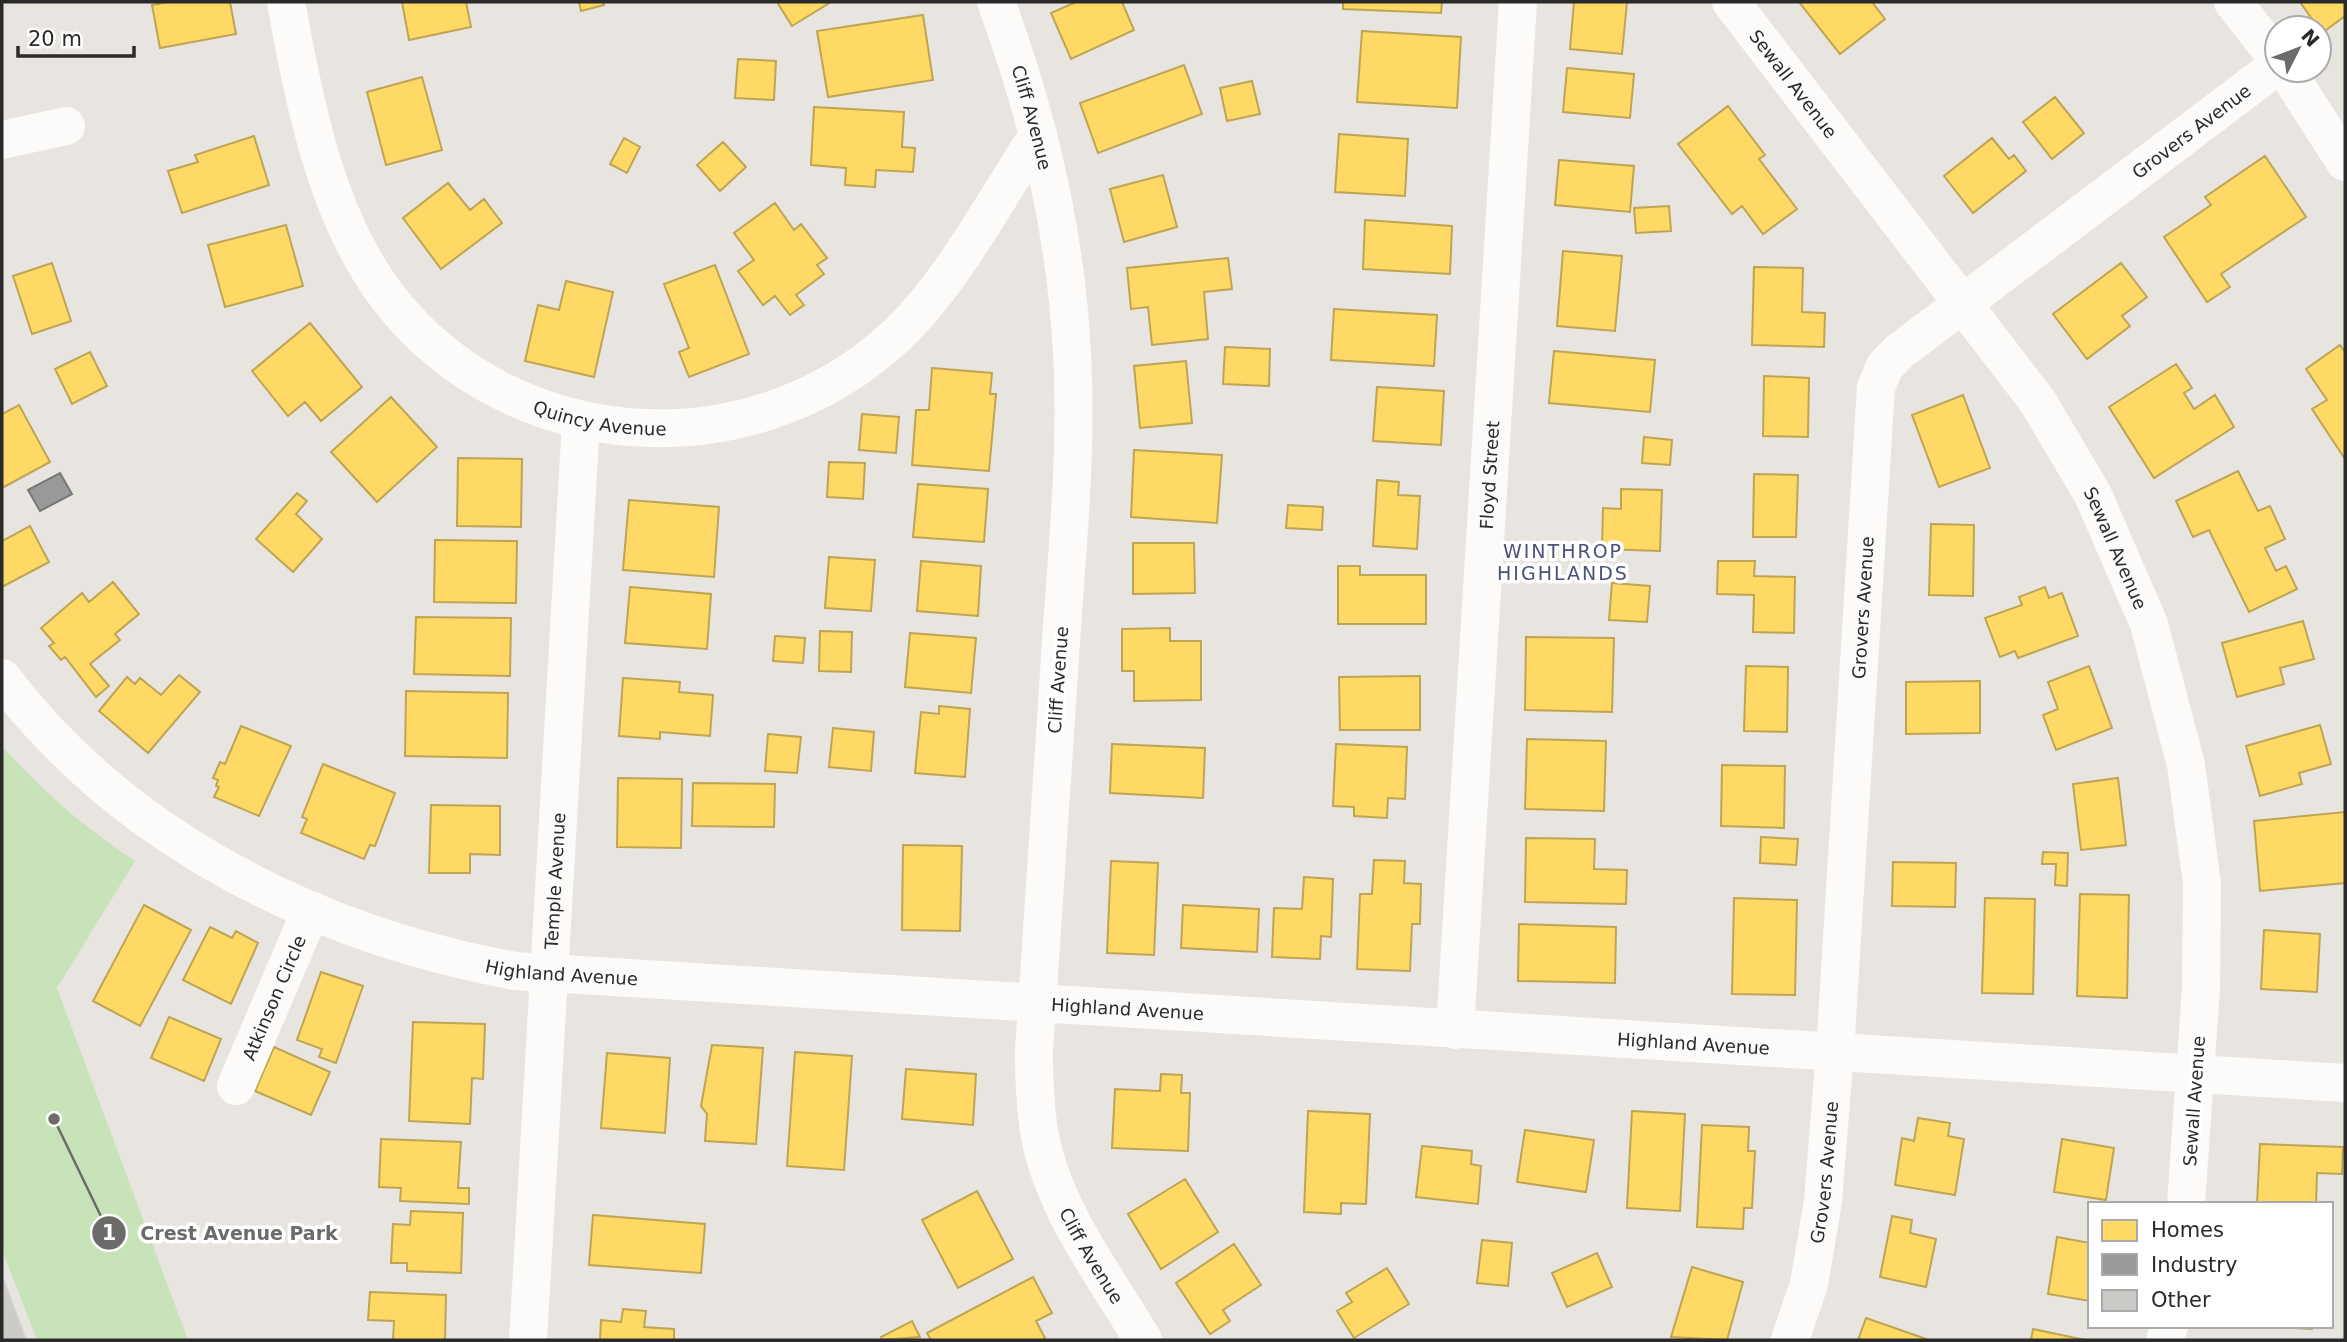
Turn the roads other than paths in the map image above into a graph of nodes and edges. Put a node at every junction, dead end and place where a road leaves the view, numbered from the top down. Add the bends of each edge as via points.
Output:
1 (286, 2) edge
2 (996, 2) edge
3 (1518, 2) edge
4 (1731, 2) edge
5 (2233, 2) edge
6 (2263, 40) edge
7 (2263, 77) edge
8 (2295, 84) edge
9 (66, 126) dead end
10 (1038, 135) junction
11 (2, 140) edge
12 (2345, 162) edge
13 (1964, 303) junction
14 (581, 421) junction
15 (2, 678) edge
16 (311, 910) junction
17 (549, 975) junction
18 (1037, 1005) junction
19 (1455, 1030) junction
20 (1835, 1052) junction
21 (2197, 1074) junction
22 (2345, 1083) edge
23 (236, 1086) dead end
24 (2186, 1202) edge
25 (527, 1340) edge
26 (1143, 1340) edge
27 (1790, 1340) edge

1 - 14 street, Quincy Avenue via 324,162 354,240 376,280 420,333 476,377
2 - 10 street, Cliff Avenue
3 - 19 street, Floyd Street
4 - 13 street, Sewall Avenue
5 - 6 street
7 - 13 street, Grovers Avenue
8 - 12 street
9 - 11 street
10 - 14 street, Quincy Avenue via 916,315 874,354 831,383 759,416 712,426 645,429
10 - 18 street, Cliff Avenue via 1066,284 1073,425
13 - 20 street, Grovers Avenue via 1892,359 1876,387
13 - 21 street, Sewall Avenue via 2038,402 2093,495 2123,559 2158,655 2186,765 2199,858 2203,958
14 - 17 street, Temple Avenue
15 - 16 street, Highland Avenue via 57,743 124,803 197,853
16 - 17 street, Highland Avenue via 451,957
16 - 23 street, Atkinson Circle
17 - 18 street, Highland Avenue
17 - 25 street, Temple Avenue
18 - 19 street, Highland Avenue
18 - 26 street, Cliff Avenue via 1034,1084 1042,1146 1051,1175 1079,1233
19 - 20 street, Highland Avenue
20 - 21 street, Highland Avenue
20 - 27 street, Grovers Avenue via 1817,1242
21 - 22 street, Highland Avenue
21 - 24 street, Sewall Avenue

